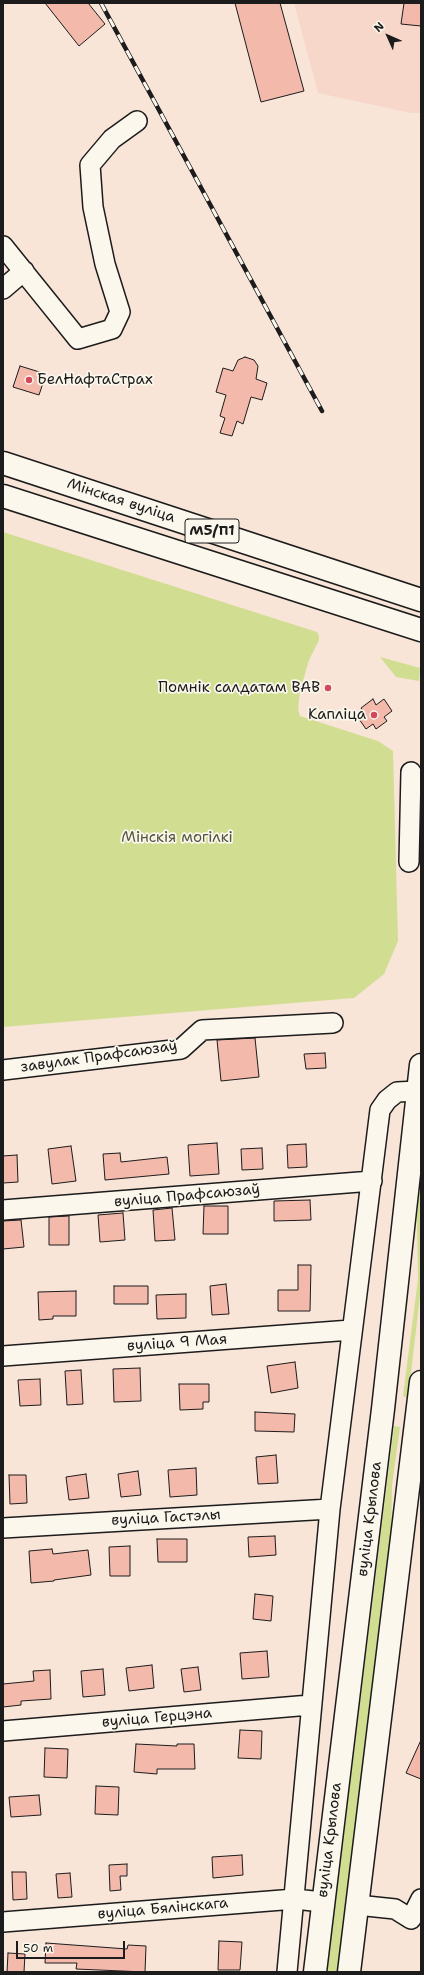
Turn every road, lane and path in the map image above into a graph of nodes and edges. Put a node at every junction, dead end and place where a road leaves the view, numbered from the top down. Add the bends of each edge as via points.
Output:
1 (137, 121) dead end
2 (3, 246) edge
3 (24, 272) junction
4 (3, 289) edge
5 (3, 463) edge
6 (3, 496) edge
7 (421, 600) edge
8 (421, 630) edge
9 (411, 772) dead end
10 (409, 862) dead end
11 (333, 1023) dead end
12 (421, 1065) edge
13 (3, 1070) edge
14 (418, 1091) junction
15 (372, 1181) junction
16 (3, 1210) edge
17 (351, 1330) junction
18 (3, 1356) edge
19 (421, 1382) edge
20 (383, 1409) junction
21 (417, 1413) junction
22 (330, 1509) junction
23 (3, 1528) edge
24 (310, 1705) junction
25 (3, 1731) edge
26 (295, 1899) junction
27 (421, 1899) edge
28 (322, 1902) junction
29 (357, 1905) junction
30 (3, 1922) edge
31 (416, 1923) edge
32 (287, 1972) edge
33 (315, 1972) edge
34 (349, 1972) edge

1 - 3 street via 112,139 90,165 93,208 105,264 120,312 112,329 78,339
2 - 3 street
3 - 4 street
5 - 7 main road, Мінская вуліца / М5/П1
6 - 8 main road, Мінская вуліца / М5/П1
9 - 10 street
11 - 13 street, завулак Прафсаюзаў via 202,1030 181,1049
12 - 14 main road, вуліца Крылова
14 - 15 street via 398,1092 387,1100 380,1110
14 - 20 main road, вуліца Крылова
15 - 16 street, вуліца Прафсаюзаў
15 - 17 street
17 - 18 street, вуліца 9 Мая
17 - 22 street
19 - 21 main road
20 - 21 main road
20 - 28 main road, вуліца Крылова
21 - 29 main road
22 - 23 street, вуліца Гастэлы
22 - 24 street
24 - 25 street, вуліца Герцэна
24 - 26 street
26 - 28 street, вуліца Бялінскага
26 - 30 street, вуліца Бялінскага
26 - 32 street
27 - 31 street
28 - 33 main road, вуліца Крылова
29 - 31 street via 395,1909
29 - 34 main road

